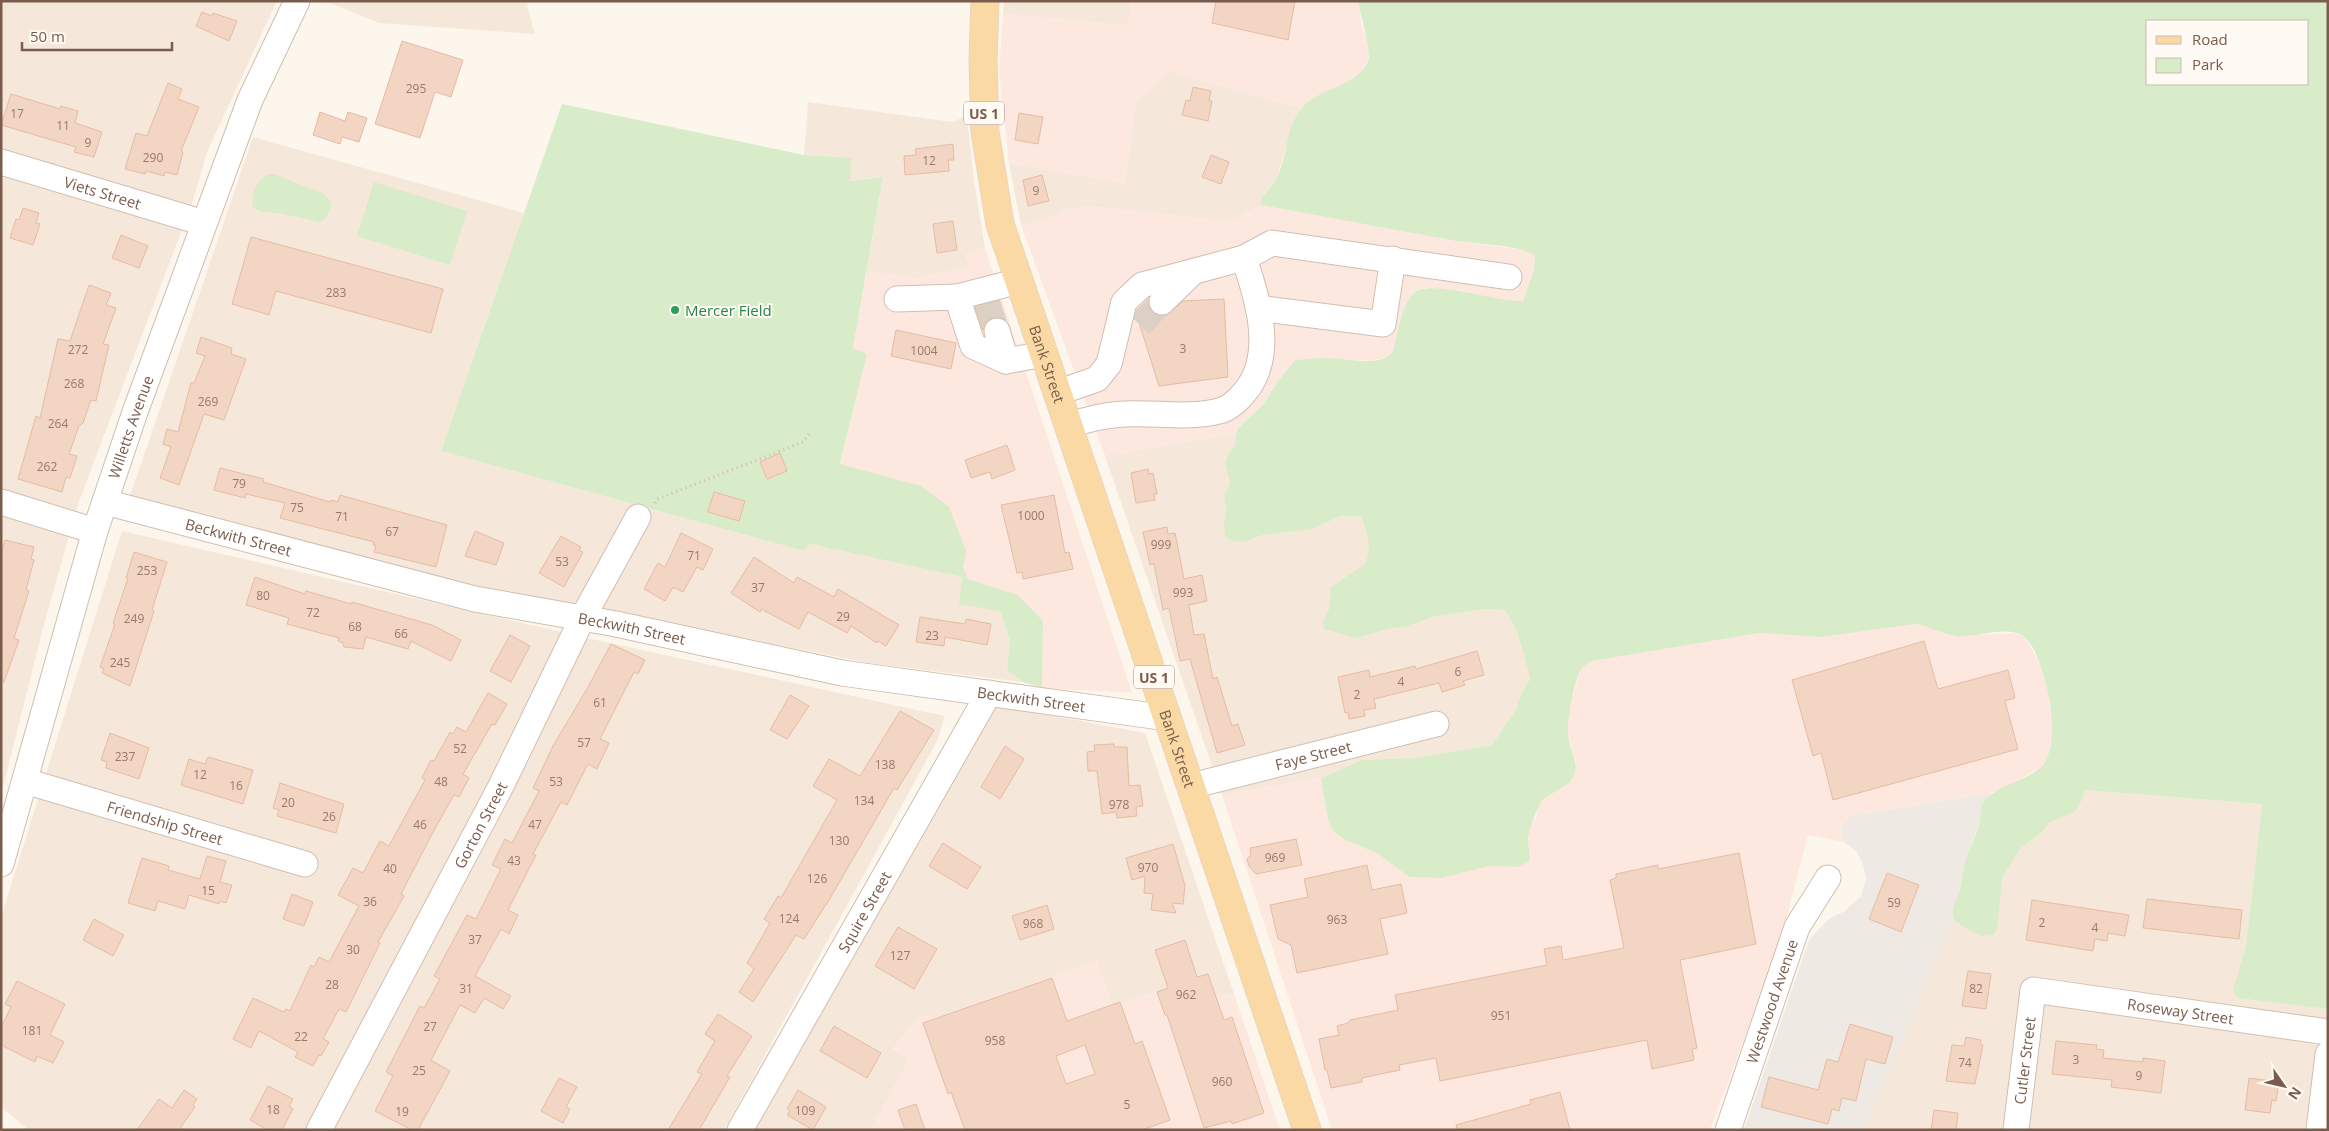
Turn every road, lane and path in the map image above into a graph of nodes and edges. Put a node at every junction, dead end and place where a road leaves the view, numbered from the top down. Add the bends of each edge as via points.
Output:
1 (297, 1) edge
2 (985, 1) edge
3 (1, 162) edge
4 (204, 223) junction
5 (1244, 258) junction
6 (1393, 259) junction
7 (1193, 272) junction
8 (1509, 276) dead end
9 (1019, 280) junction
10 (956, 297) junction
11 (897, 299) dead end
12 (1162, 302) tunnel mouth
13 (1258, 308) junction
14 (1140, 325) tunnel mouth
15 (997, 331) tunnel mouth
16 (1117, 338) junction
17 (1044, 354) junction
18 (1006, 362) junction
19 (1057, 393) junction
20 (1068, 426) junction
21 (809, 434) dead end
22 (1, 502) edge
23 (105, 502) junction
24 (647, 513) joint
25 (95, 531) junction
26 (582, 619) junction
27 (990, 693) junction
28 (1168, 718) junction
29 (1436, 724) dead end
30 (25, 782) junction
31 (1191, 786) junction
32 (1, 864) edge
33 (306, 864) dead end
34 (1828, 878) dead end
35 (2032, 990) joint
36 (2328, 1032) edge
37 (2328, 1054) edge
38 (319, 1130) edge
39 (740, 1130) edge
40 (1307, 1130) edge
41 (1728, 1130) edge
42 (2016, 1130) edge
43 (2319, 1130) edge

1 - 4 street, Willetts Avenue via 250,100
2 - 9 main road, Bank Street / US 1 via 985,132 1000,224
3 - 4 street, Viets Street
4 - 23 street, Willetts Avenue
5 - 6 street via 1272,242
5 - 7 street
5 - 13 street
6 - 8 street
6 - 13 street via 1383,324
7 - 12 street
7 - 16 street via 1142,284 1124,302
9 - 10 street via 986,295
9 - 17 main road, Bank Street / US 1
10 - 11 street
10 - 18 street via 973,346
13 - 20 street via 1261,349 1257,373 1237,402 1221,411 1124,414 1095,417
14 - 16 street
15 - 18 street
16 - 19 street via 1109,364 1097,379
17 - 18 street
17 - 19 main road, Bank Street / US 1
19 - 20 main road, Bank Street / US 1
20 - 28 main road, Bank Street / US 1
21 - 24 path via 803,442 657,499
22 - 25 street
23 - 25 street, Willetts Avenue
23 - 26 street, Beckwith Street via 475,599
24 - 26 street, Gorton Street
25 - 30 street, Willetts Avenue
26 - 27 street, Beckwith Street via 842,673
26 - 38 street, Gorton Street via 501,786
27 - 28 street, Beckwith Street
27 - 39 street, Squire Street
28 - 31 main road, Bank Street / US 1
29 - 31 street, Faye Street
30 - 32 street, Willetts Avenue
30 - 33 street, Friendship Street
31 - 40 main road, Bank Street / US 1
34 - 41 street, Westwood Avenue via 1797,927
35 - 36 street, Roseway Street
35 - 42 street, Cutler Street
37 - 43 street

